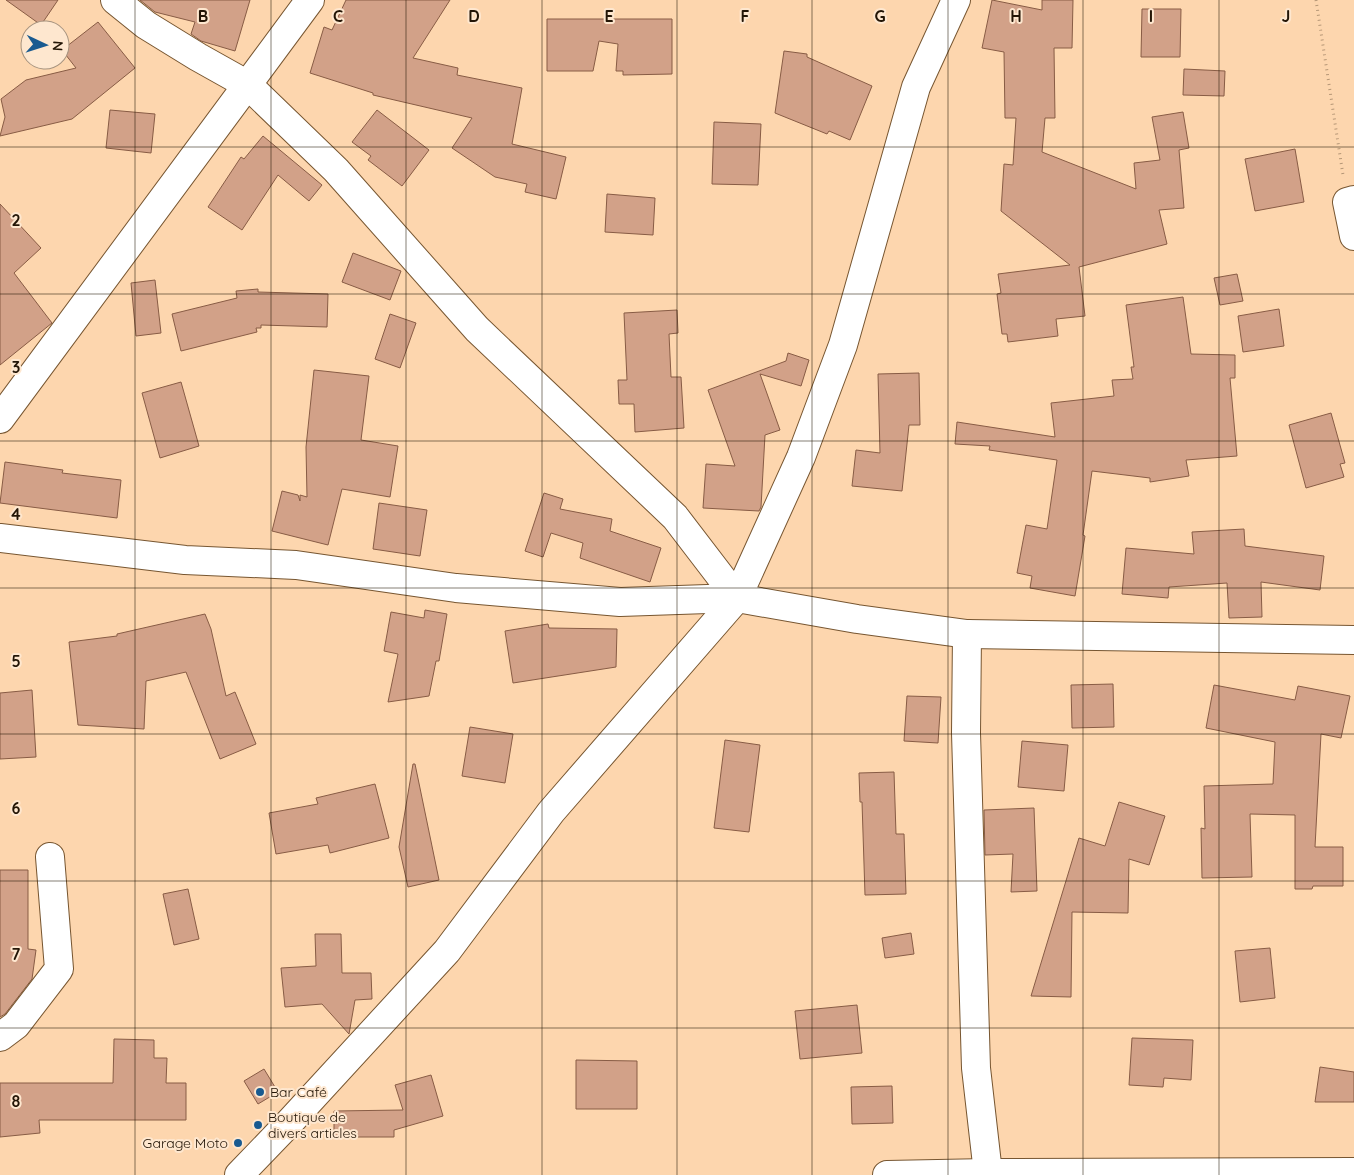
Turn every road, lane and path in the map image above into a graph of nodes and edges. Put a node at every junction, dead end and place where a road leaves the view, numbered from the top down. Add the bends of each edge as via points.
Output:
1 (115, 0) edge
2 (310, 0) edge
3 (956, 0) edge
4 (1316, 0) edge
5 (248, 85) junction
6 (1350, 201) edge
7 (1354, 236) edge
8 (0, 419) edge
9 (0, 538) edge
10 (737, 598) junction
11 (967, 634) junction
12 (1354, 640) edge
13 (50, 857) dead end
14 (0, 1037) edge
15 (1354, 1172) edge
16 (988, 1173) junction
17 (238, 1175) edge
18 (887, 1175) edge

1 - 5 main road via 146,25
2 - 5 main road
3 - 10 main road via 916,87 843,345 801,457
4 - 6 path
5 - 8 main road
5 - 10 main road via 336,170 476,329 676,517
6 - 7 main road
9 - 10 main road via 185,560 296,565 456,588 610,601
10 - 11 main road
10 - 17 main road via 551,812 447,951
11 - 12 main road
11 - 16 main road via 966,733 976,1068
13 - 14 main road via 59,969 16,1025
15 - 16 main road
16 - 18 main road

